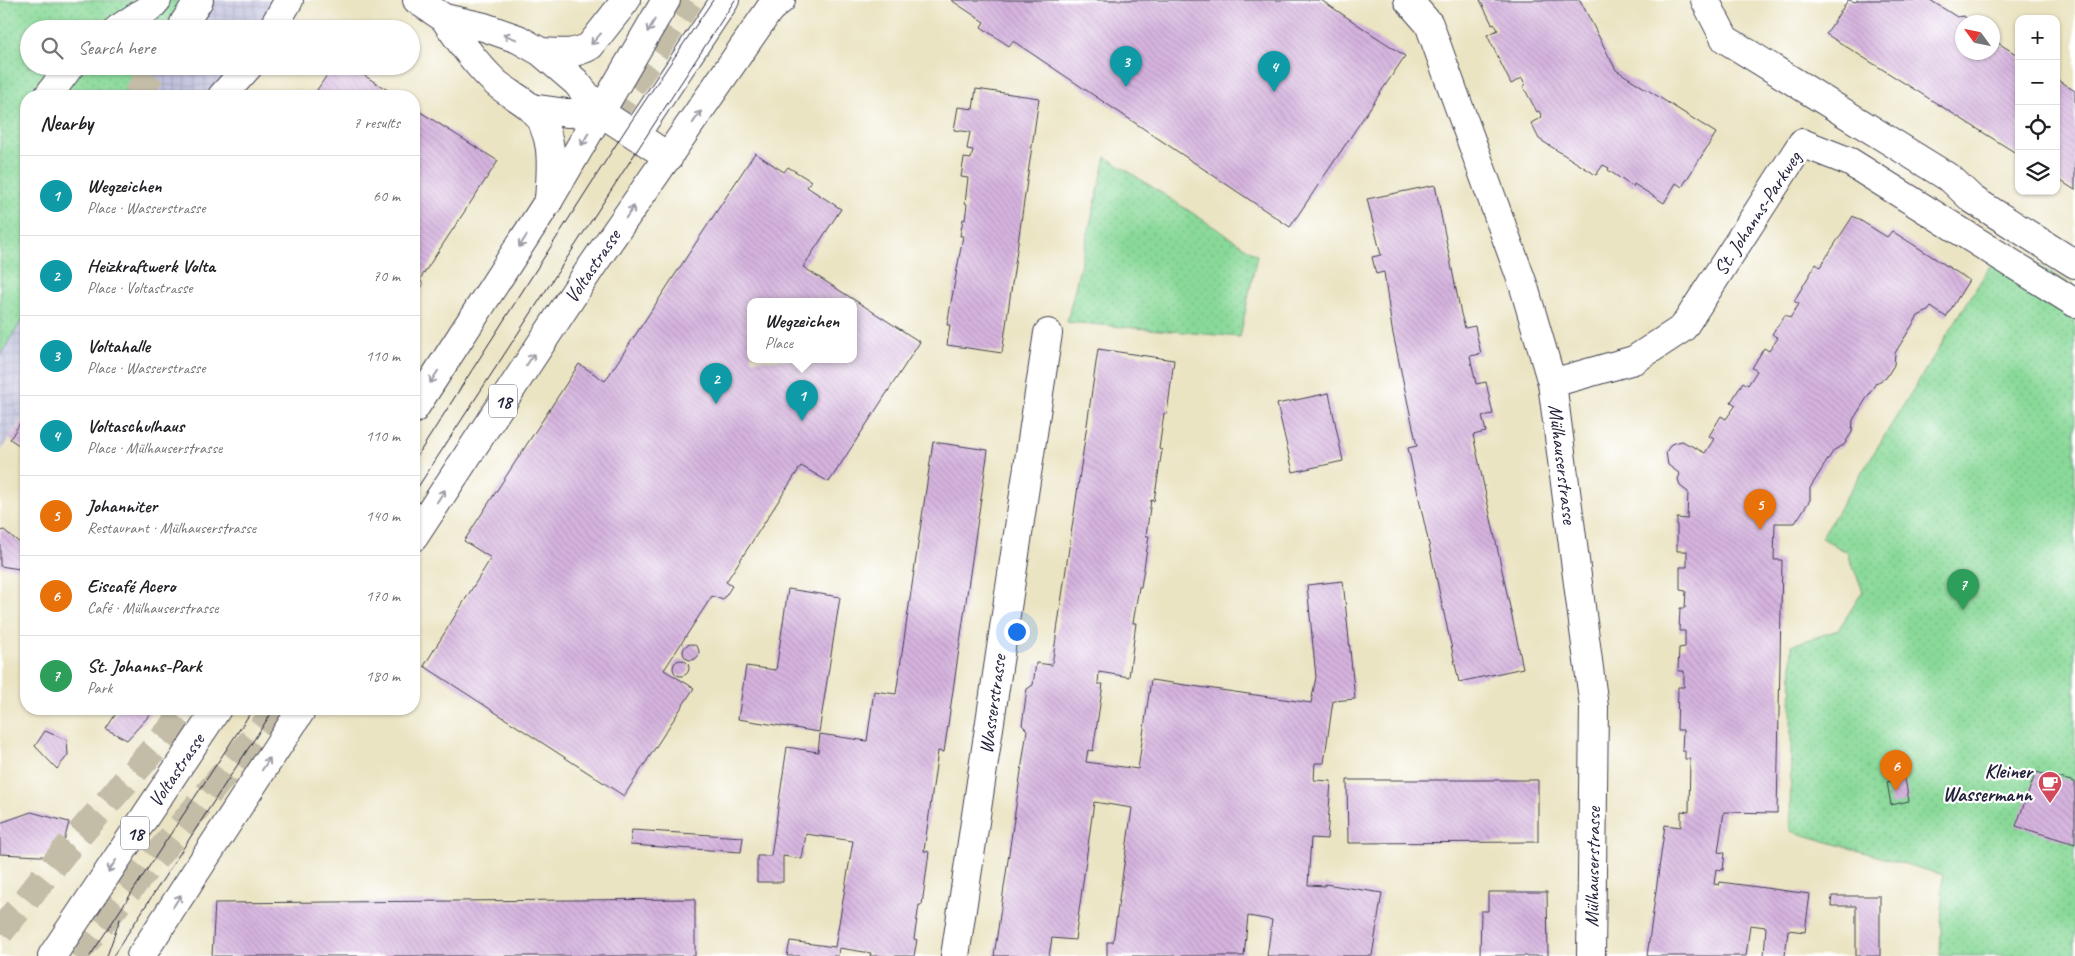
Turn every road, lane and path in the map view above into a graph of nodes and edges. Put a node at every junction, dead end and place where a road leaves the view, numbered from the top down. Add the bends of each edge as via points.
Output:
1 (157, 0) edge
2 (199, 0) edge
3 (289, 0) edge
4 (417, 0) edge
5 (626, 0) edge
6 (666, 0) edge
7 (725, 0) edge
8 (1408, 0) edge
9 (1705, 0) edge
10 (776, 3) edge
11 (444, 18) junction
12 (132, 20) edge
13 (186, 20) edge
14 (277, 20) edge
15 (541, 52) junction
16 (63, 75) edge
17 (241, 75) edge
18 (52, 90) edge
19 (227, 90) edge
20 (531, 108) junction
21 (600, 112) junction
22 (636, 134) junction
23 (669, 157) junction
24 (549, 200) junction
25 (2075, 264) edge
26 (2075, 303) edge
27 (1048, 333) dead end
28 (1552, 383) junction
29 (420, 400) edge
30 (420, 528) edge
31 (213, 715) edge
32 (298, 715) edge
33 (158, 943) edge
34 (52, 956) edge
35 (141, 956) edge
36 (955, 956) edge
37 (1591, 956) edge

1 - 12 street
2 - 13 street
3 - 14 street
4 - 11 street
5 -> 15 street via 590,46 567,53
6 -> 21 street
7 - 22 street
8 - 28 street, Mülhauserstrasse via 1429,24 1524,287
9 - 25 street via 1725,38 1951,179 1972,199
23 -> 10 street, Voltastrasse / 18
15 -> 11 street via 518,39 484,27
11 - 20 street via 466,50 495,82
15 - 21 street via 576,82
16 - 18 street
17 - 19 street
20 - 21 street via 567,113
20 - 24 street via 544,126 549,142 552,158
21 - 22 street
21 -> 24 street
22 - 23 street
30 -> 23 street, Voltastrasse / 18 via 592,266
24 -> 29 street
26 - 28 street, St. Johanns-Parkweg via 1850,162 1802,143 1683,328 1634,360
27 - 36 street, Wasserstrasse
28 - 37 street, Mülhauserstrasse via 1594,707
31 -> 34 street, Voltastrasse / 18
33 -> 32 street
33 - 35 street

